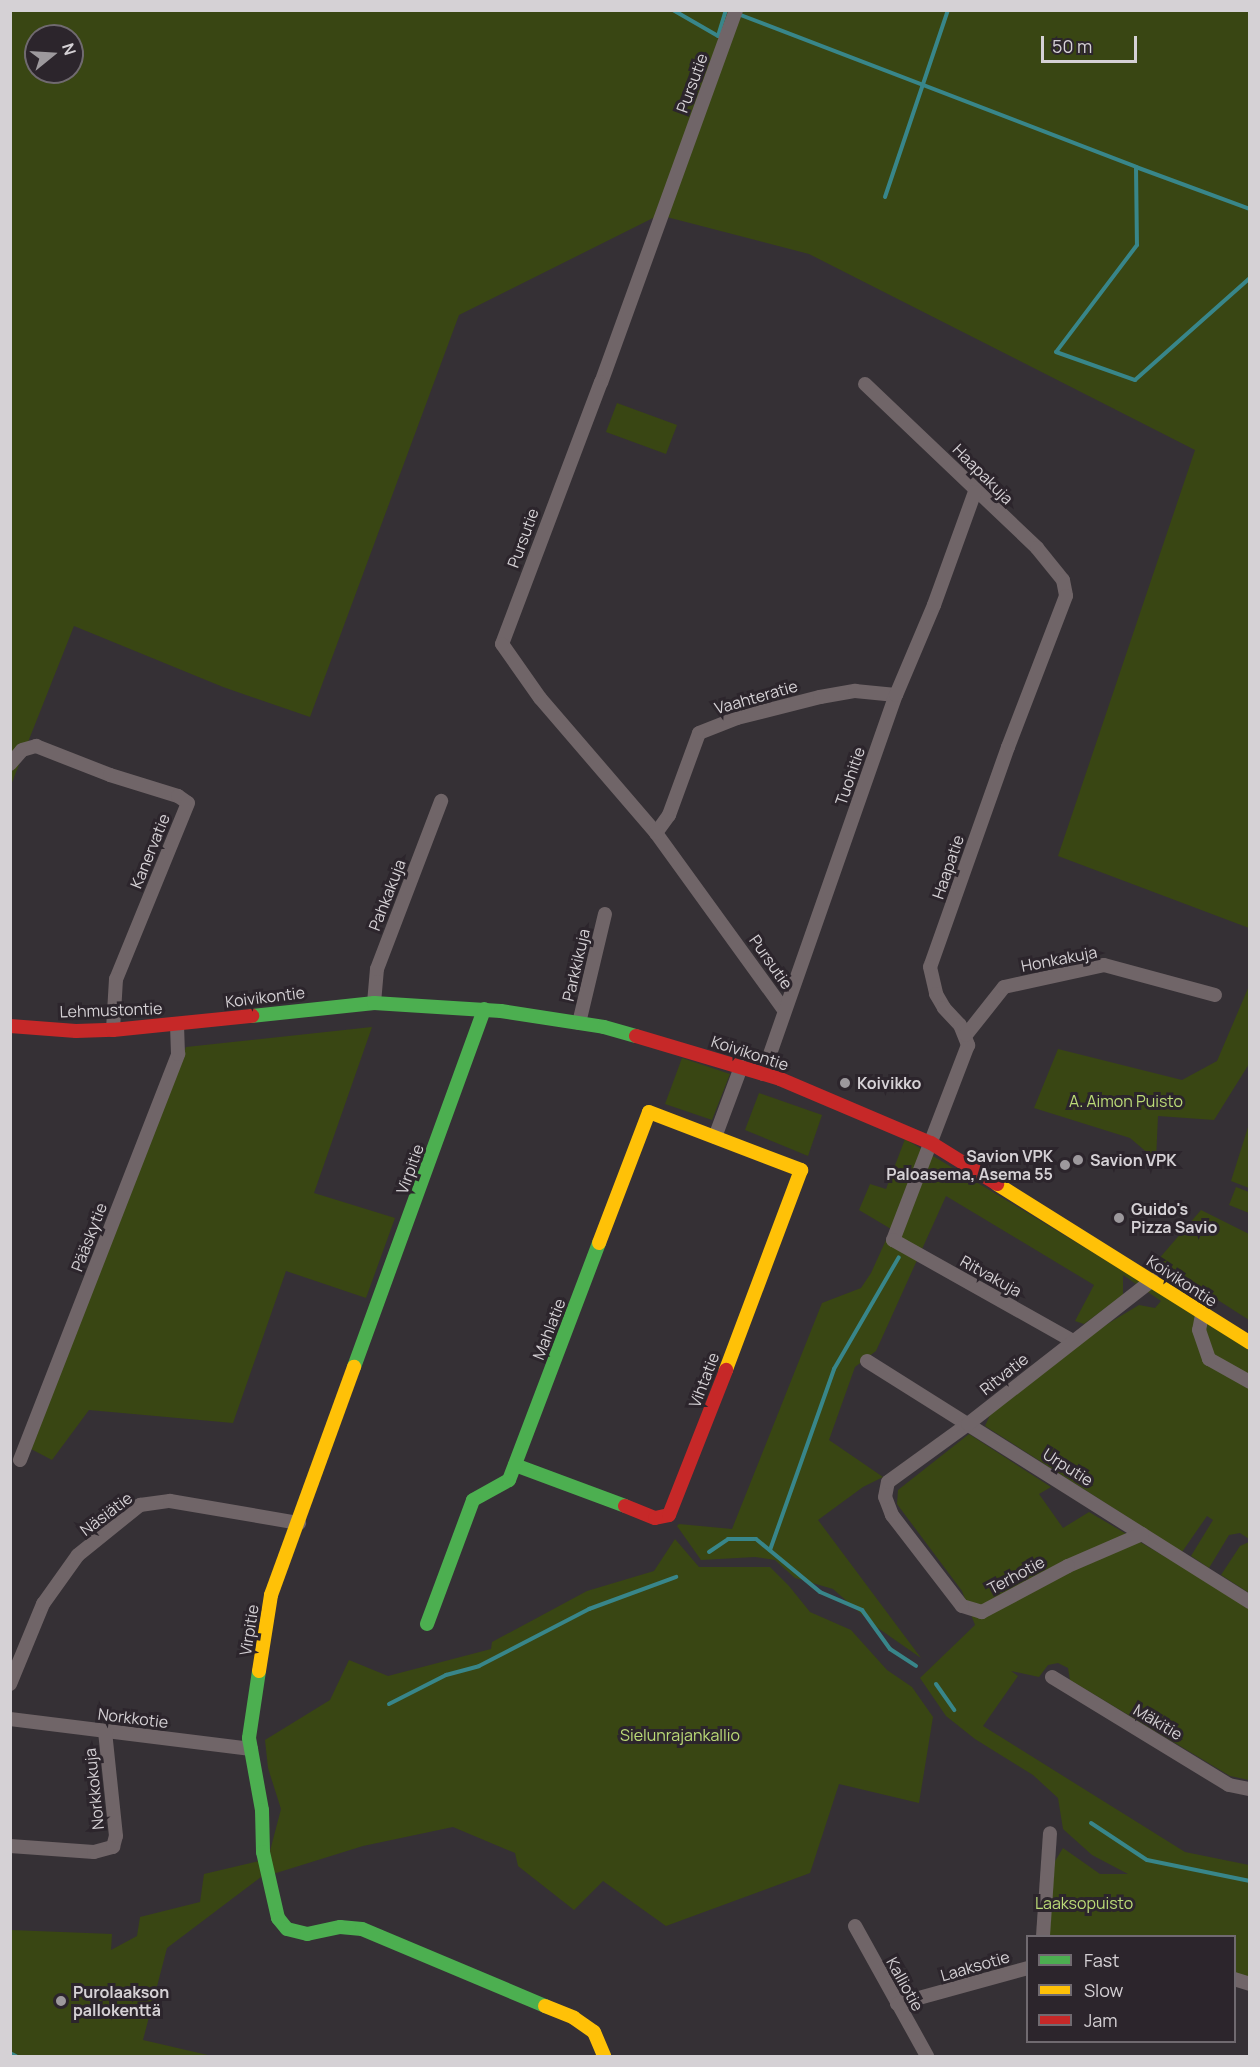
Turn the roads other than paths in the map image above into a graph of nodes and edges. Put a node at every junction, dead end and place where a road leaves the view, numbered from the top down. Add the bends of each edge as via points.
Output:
1 (736, 10) edge
2 (865, 384) dead end
3 (975, 492) junction
4 (1066, 596) joint
5 (896, 695) junction
6 (10, 764) edge
7 (441, 801) dead end
8 (656, 833) junction
9 (605, 914) dead end
10 (1215, 995) dead end
11 (374, 1003) junction
12 (484, 1009) junction
13 (784, 1010) junction
14 (579, 1023) junction
15 (177, 1024) junction
16 (10, 1026) edge
17 (113, 1030) junction
18 (966, 1035) junction
19 (741, 1067) junction
20 (763, 1074) junction
21 (715, 1137) junction
22 (931, 1143) junction
23 (734, 1144) joint
24 (1152, 1280) junction
25 (1202, 1315) junction
26 (1073, 1341) junction
27 (1250, 1343) edge
28 (867, 1361) dead end
29 (1250, 1382) edge
30 (968, 1424) junction
31 (20, 1460) dead end
32 (515, 1466) junction
33 (885, 1497) joint
34 (299, 1523) junction
35 (1142, 1534) junction
36 (1250, 1602) edge
37 (427, 1624) dead end
38 (1052, 1677) dead end
39 (10, 1684) edge
40 (10, 1719) edge
41 (105, 1731) junction
42 (251, 1749) junction
43 (1250, 1789) edge
44 (1050, 1833) dead end
45 (10, 1846) edge
46 (855, 1926) dead end
47 (1043, 1935) edge
48 (1026, 1969) edge
49 (897, 2004) junction
50 (604, 2056) edge
51 (927, 2056) edge

1 - 8 street, Pursutie via 502,644 540,698
2 - 3 street, Haapakuja
3 - 4 street, Haapakuja via 1037,548 1063,580
3 - 5 street, Tuohitie
4 - 18 street, Haapatie via 930,967 936,994
5 - 8 street, Vaahteratie via 855,691 820,697 737,718 699,733 673,807
5 - 13 street, Tuohitie
6 - 17 street, Kanervatie via 22,750 36,746 178,796 188,803 116,980
7 - 11 street, Pahkakuja via 377,969
8 - 13 street, Pursutie
9 - 14 street, Parkkikuja
10 - 18 street, Honkakuja via 1104,966 1004,987
11 - 12 street, Koivikontie
11 - 15 street, Koivikontie
12 - 14 street, Koivikontie
12 - 34 street, Virpitie
13 - 20 street, Tuohitie
14 - 19 street, Koivikontie via 673,1045
15 - 17 street, Lehmustontie
15 - 31 street, Pääskytie via 178,1054
16 - 17 street, Lehmustontie
18 - 22 street via 967,1054
19 - 20 street, Koivikontie
19 - 21 street
20 - 22 street, Koivikontie
21 - 23 street, Mahlatie
21 - 32 street, Mahlatie via 651,1107
22 - 24 street, Koivikontie
22 - 26 street, Ritvakuja via 894,1240
23 - 32 street, Vihtatie via 801,1170 672,1510 655,1518
24 - 25 street, Koivikontie
24 - 26 street, Ritvatie
25 - 27 street, Koivikontie
25 - 29 street via 1198,1330 1209,1359
26 - 30 street, Ritvatie
28 - 30 street, Urputie
30 - 33 street, Ritvatie via 888,1482
30 - 35 street, Urputie
32 - 37 street, Mahlatie via 509,1480 473,1500
33 - 35 street, Terhotie via 892,1515 962,1606 982,1612 1068,1566
34 - 39 street, Näsiätie via 170,1501 140,1505 78,1555 43,1604
34 - 42 street, Virpitie via 271,1595 249,1738
35 - 36 street, Urputie
38 - 43 street, Mäkitie via 1229,1785
40 - 41 street, Norkkotie
41 - 42 street, Norkkotie
41 - 45 street, Norkkokuja via 116,1836 113,1847 94,1852
42 - 50 street, Virpitie via 262,1810 263,1852 278,1918 287,1929 307,1934 340,1927 362,1929 574,2018 594,2032
44 - 47 street
46 - 49 street, Kalliotie
48 - 49 street, Laaksotie
49 - 51 street, Kalliotie

